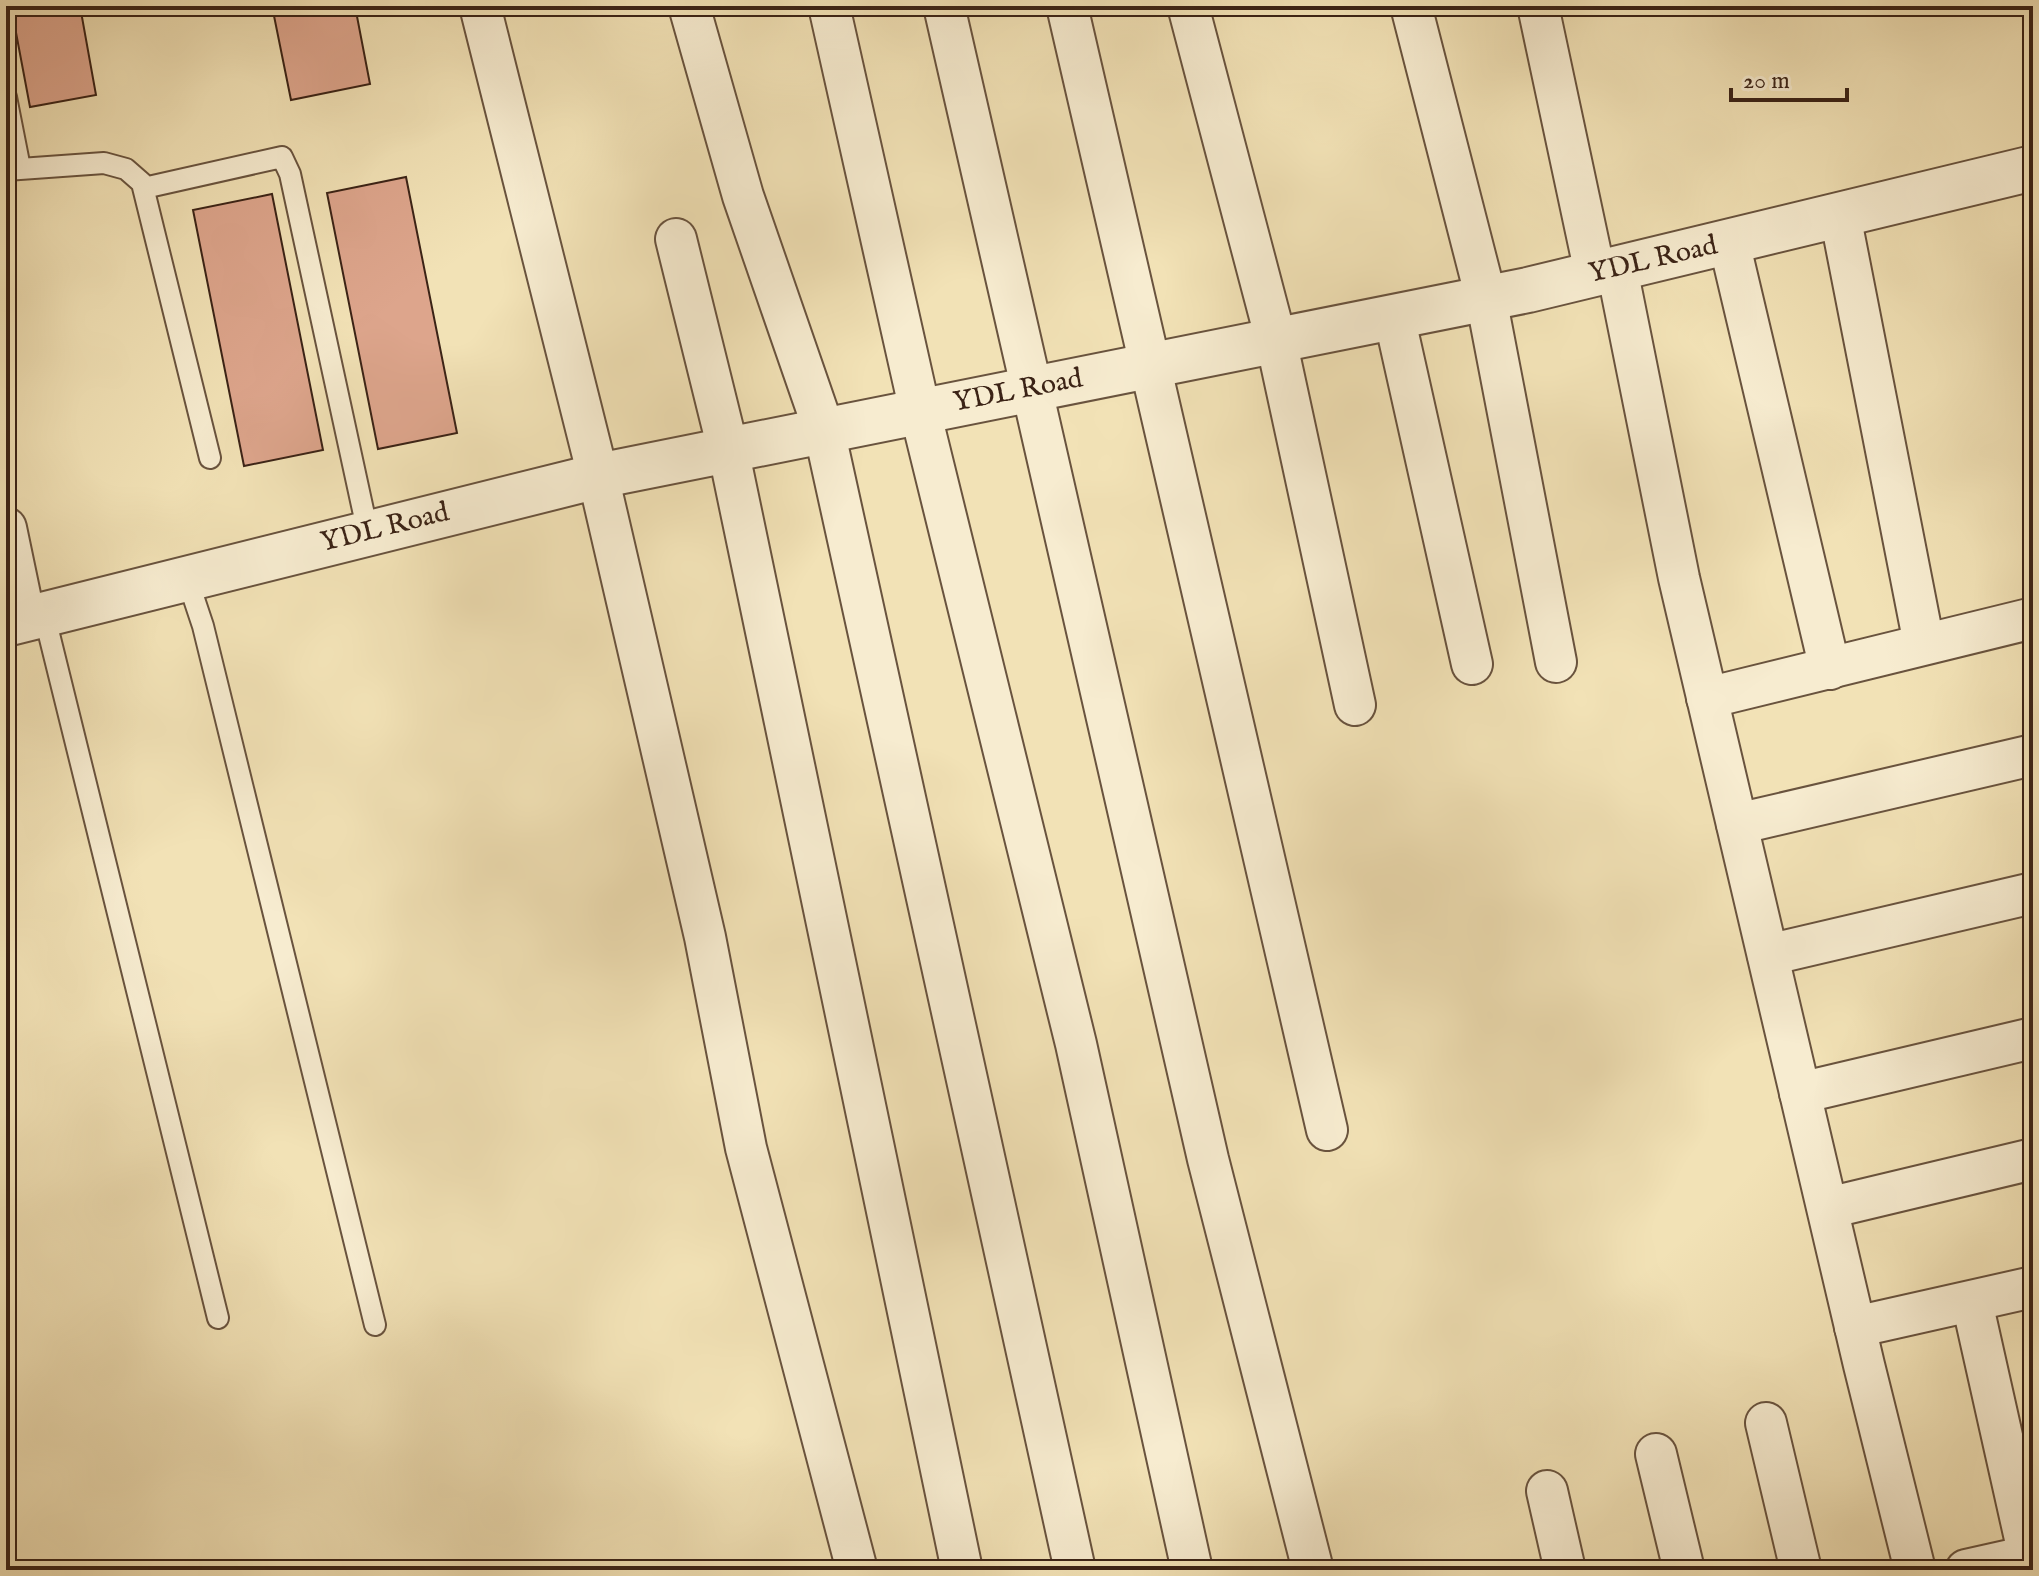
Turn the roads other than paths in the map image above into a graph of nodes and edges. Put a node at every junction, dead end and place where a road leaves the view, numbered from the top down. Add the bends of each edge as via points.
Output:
1 (480, 6) edge
2 (689, 6) edge
3 (829, 6) edge
4 (944, 6) edge
5 (1067, 6) edge
6 (1188, 6) edge
7 (1411, 6) edge
8 (1538, 6) edge
9 (6, 97) edge
10 (2033, 168) edge
11 (13, 169) edge
12 (144, 188) junction
13 (1840, 215) junction
14 (676, 239) dead end
15 (1729, 242) junction
16 (1606, 271) junction
17 (1486, 298) junction
18 (1394, 316) junction
19 (1276, 340) junction
20 (1152, 365) junction
21 (1033, 389) junction
22 (920, 411) junction
23 (824, 430) junction
24 (728, 449) junction
25 (210, 458) dead end
26 (598, 476) junction
27 (6, 528) edge
28 (368, 533) junction
29 (187, 578) junction
30 (2033, 618) edge
31 (25, 619) edge
32 (1924, 644) junction
33 (1556, 662) dead end
34 (1472, 664) dead end
35 (1830, 669) junction
36 (1707, 698) junction
37 (1355, 705) dead end
38 (2033, 755) edge
39 (1737, 824) junction
40 (2033, 893) edge
41 (1768, 955) junction
42 (2033, 1038) edge
43 (1800, 1093) junction
44 (1327, 1130) dead end
45 (2033, 1159) edge
46 (1828, 1208) junction
47 (2033, 1287) edge
48 (1972, 1302) junction
49 (218, 1318) dead end
50 (375, 1325) dead end
51 (1855, 1327) junction
52 (1766, 1423) dead end
53 (1656, 1454) dead end
54 (1547, 1491) dead end
55 (2031, 1561) edge
56 (857, 1570) edge
57 (962, 1570) edge
58 (1075, 1570) edge
59 (1192, 1570) edge
60 (1313, 1570) edge
61 (1565, 1570) edge
62 (1684, 1570) edge
63 (1801, 1570) edge
64 (1915, 1570) edge
65 (1966, 1570) edge

1 - 26 street
2 - 23 street via 743,196
3 - 22 street
4 - 21 street
5 - 20 street
6 - 19 street
7 - 17 street
8 - 16 street
9 - 11 lane
10 - 13 street, YDL Road
11 - 12 lane via 104,163 126,169
12 - 25 lane
12 - 28 lane via 282,157 290,174
13 - 15 street, YDL Road
13 - 32 street
14 - 24 street
15 - 16 street, YDL Road
15 - 35 street
16 - 17 street, YDL Road
16 - 36 street
17 - 18 street, YDL Road
17 - 33 street
18 - 19 street, YDL Road
18 - 34 street
19 - 20 street, YDL Road
19 - 37 street
20 - 21 street, YDL Road
20 - 44 street
21 - 22 street, YDL Road
21 - 60 street via 1208,1159
22 - 23 street, YDL Road
22 - 59 street via 1076,1044
23 - 24 street, YDL Road
23 - 58 street
24 - 26 street, YDL Road
24 - 57 street
26 - 28 street, YDL Road
26 - 56 street via 705,937 746,1148
27 - 31 street
28 - 29 street, YDL Road
29 - 31 street, YDL Road
29 - 50 lane
30 - 32 street
31 - 49 lane
32 - 35 street
35 - 36 street
36 - 39 street
38 - 39 street
39 - 41 street
40 - 41 street
41 - 43 street
42 - 43 street
43 - 46 street
45 - 46 street
46 - 51 street
47 - 48 street
48 - 51 street
48 - 55 street
51 - 64 street
52 - 63 street
53 - 62 street
54 - 61 street
55 - 65 street

